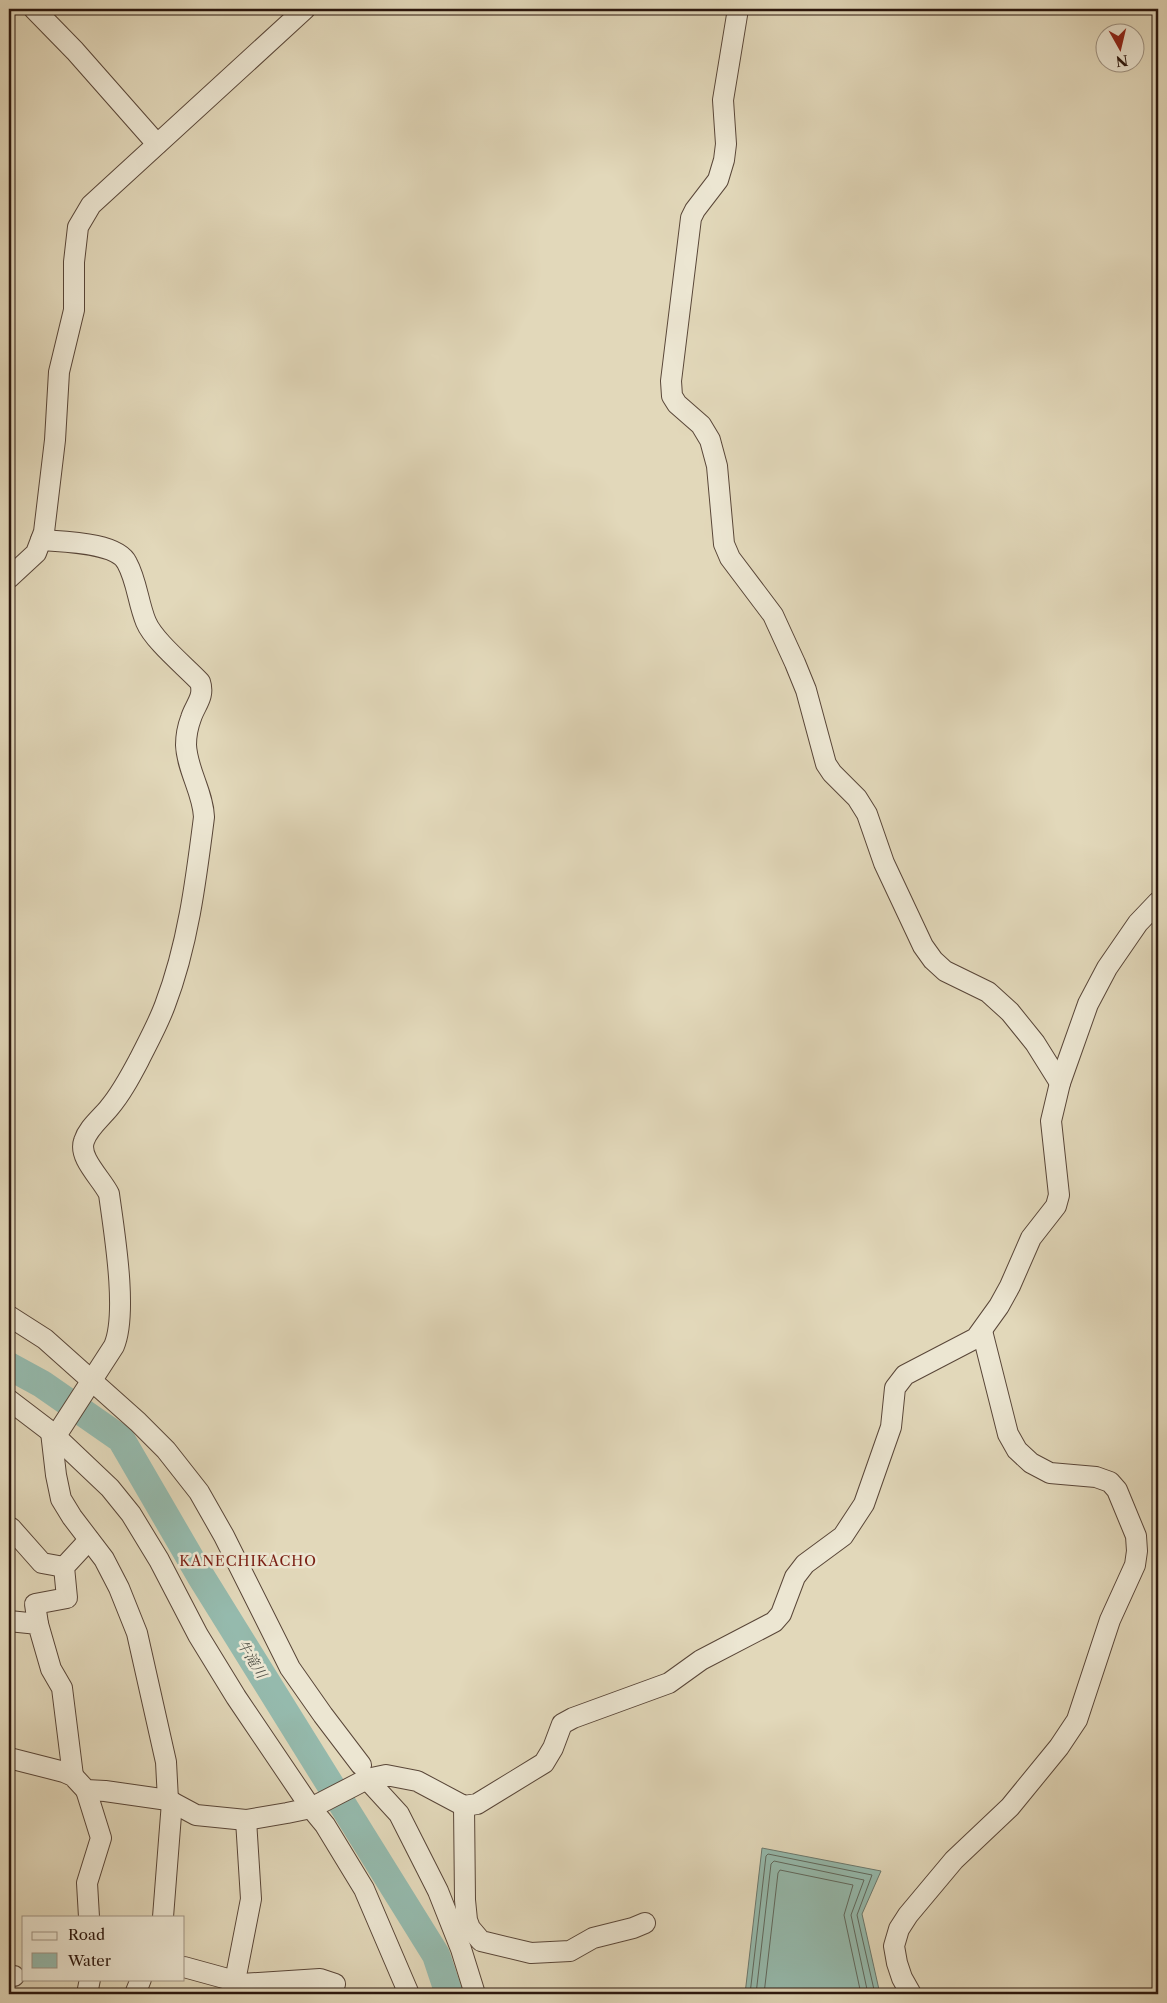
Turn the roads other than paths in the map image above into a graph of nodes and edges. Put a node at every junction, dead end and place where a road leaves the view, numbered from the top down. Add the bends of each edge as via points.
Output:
1 (34, 9) edge
2 (305, 9) edge
3 (738, 9) edge
4 (157, 144) junction
5 (41, 540) junction
6 (9, 578) edge
7 (1158, 902) edge
8 (1060, 1083) junction
9 (9, 1316) edge
10 (982, 1331) junction
11 (90, 1382) junction
12 (9, 1400) edge
13 (55, 1431) junction
14 (11, 1528) dead end
15 (89, 1540) junction
16 (64, 1567) junction
17 (9, 1621) edge
18 (38, 1624) junction
19 (9, 1758) edge
20 (360, 1776) junction
21 (80, 1783) junction
22 (170, 1801) junction
23 (314, 1806) junction
24 (464, 1806) junction
25 (246, 1820) junction
26 (89, 1916) edge
27 (163, 1916) edge
28 (645, 1922) dead end
29 (185, 1967) edge
30 (90, 1980) edge
31 (141, 1980) edge
32 (334, 1984) dead end
33 (238, 1986) edge
34 (87, 1994) edge
35 (135, 1994) edge
36 (409, 1994) edge
37 (475, 1994) edge
38 (911, 1994) edge

1 - 4 street
2 - 4 street
3 - 8 street via 723,100 724,160 718,180 691,218 671,381 672,396 701,425 710,440 724,544 730,558 773,615 806,690 826,764 867,814 884,863 924,946 945,971 988,992 1010,1012
4 - 5 street via 91,205 78,228 74,310 59,372 49,500
5 - 6 street via 36,553
5 - 11 street via 104,548 127,562 147,623 157,638 200,682 202,689 191,717 186,744 204,816 194,895 181,951 165,1006 139,1059 83,1143 88,1164 109,1194 119,1292 119,1335
7 - 8 street via 1138,923 1107,968 1092,996
8 - 10 street via 1051,1121 1059,1195 1056,1206 1031,1238 1010,1286
9 - 11 street via 45,1339
10 - 24 street via 976,1338 905,1376 895,1388 891,1427 864,1504 843,1536 805,1564 774,1622 702,1660 669,1683 562,1724 544,1763 477,1804
10 - 38 street via 1008,1434 1017,1450 1032,1464 1050,1473 1096,1477 1110,1482 1117,1490 1136,1536 1138,1551 1110,1620 1077,1720 1010,1807 954,1860 899,1929 894,1946 897,1963
11 - 13 street
11 - 20 street via 166,1450 199,1492 290,1668
12 - 13 street
13 - 15 street via 56,1476 61,1499
13 - 23 street via 131,1514 236,1697
14 - 16 street via 42,1563
15 - 16 street
15 - 22 street via 120,1588 137,1633 166,1762
16 - 18 street via 67,1598 35,1604
17 - 18 street
18 - 21 street via 51,1669 62,1688
19 - 21 street
20 - 23 street
20 - 24 street via 386,1775 417,1782
20 - 37 street via 399,1814 438,1891
21 - 22 street
21 - 26 street via 101,1838 87,1883
22 - 25 street via 196,1815
22 - 27 street
23 - 25 street
23 - 36 street via 364,1889
24 - 28 street via 464,1900 470,1928 481,1941 531,1953 570,1951 593,1938
25 - 33 street via 251,1899
29 - 33 street
30 - 34 street
31 - 35 street
32 - 33 street via 320,1979

